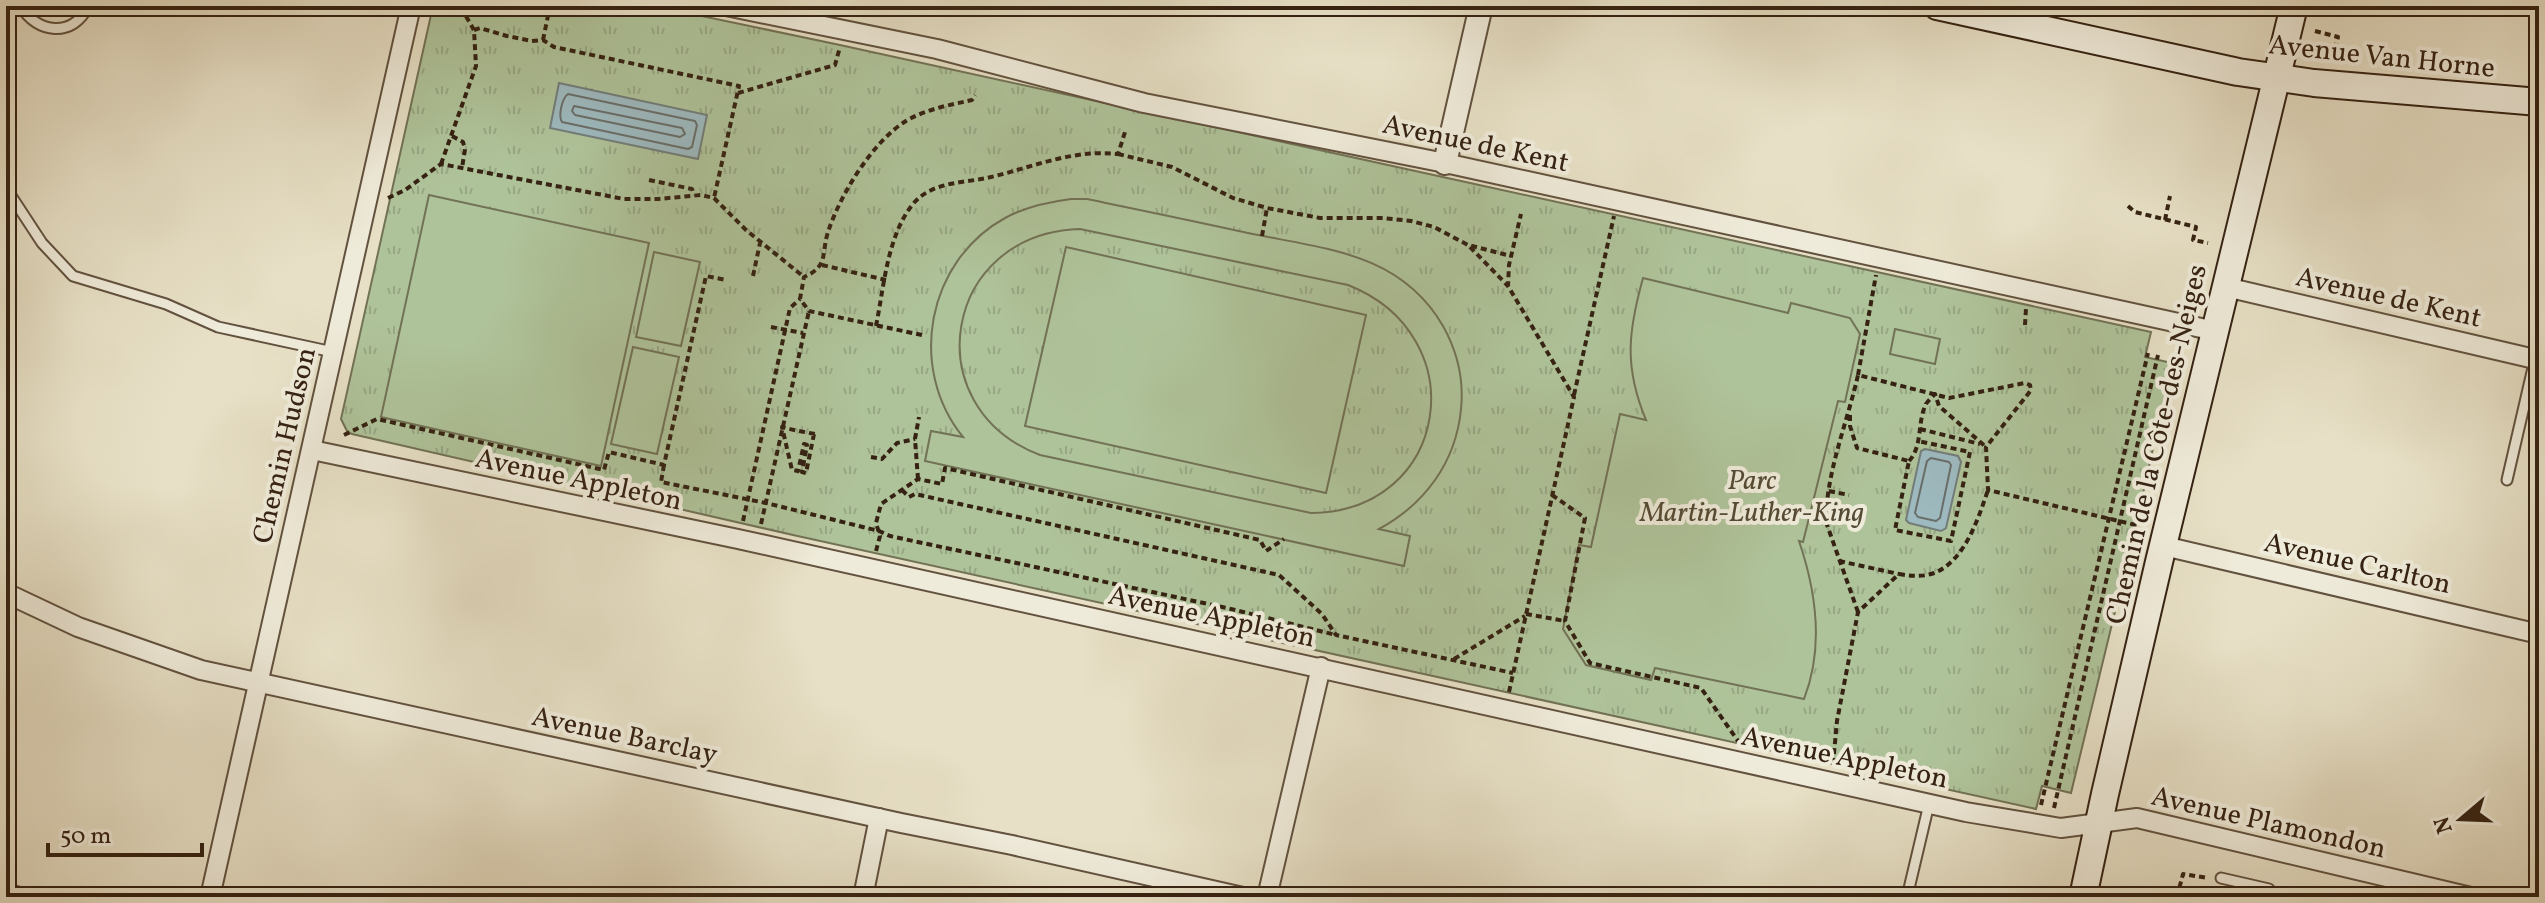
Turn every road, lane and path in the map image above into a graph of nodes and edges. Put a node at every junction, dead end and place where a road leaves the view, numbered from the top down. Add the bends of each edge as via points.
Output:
1 (21, 6) edge
2 (88, 6) edge
3 (411, 6) edge
4 (460, 6) edge
5 (550, 6) edge
6 (726, 6) edge
7 (1481, 6) edge
8 (1937, 6) edge
9 (2294, 6) edge
10 (474, 30) junction
11 (2315, 31) dead end
12 (543, 40) junction
13 (840, 45) dead end
14 (2332, 60) dead end
15 (2276, 78) junction
16 (738, 93) junction
17 (975, 95) dead end
18 (2539, 102) edge
19 (1126, 129) dead end
20 (452, 136) junction
21 (1118, 154) junction
22 (1445, 163) junction
23 (441, 164) junction
24 (462, 168) junction
25 (649, 180) dead end
26 (6, 188) edge
27 (694, 195) junction
28 (2170, 196) dead end
29 (388, 198) dead end
30 (714, 198) junction
31 (1618, 200) junction
32 (2128, 206) dead end
33 (1267, 208) junction
34 (1521, 214) dead end
35 (2165, 220) junction
36 (1262, 236) dead end
37 (760, 242) junction
38 (2208, 243) dead end
39 (1468, 245) junction
40 (1511, 256) junction
41 (822, 265) junction
42 (1876, 272) dead end
43 (753, 276) dead end
44 (804, 277) junction
45 (726, 280) dead end
46 (886, 280) junction
47 (1508, 286) junction
48 (2226, 287) junction
49 (800, 299) junction
50 (809, 311) junction
51 (876, 326) junction
52 (771, 327) dead end
53 (785, 330) junction
54 (2215, 331) junction
55 (803, 333) junction
56 (922, 335) dead end
57 (333, 352) junction
58 (2148, 353) dead end
59 (2158, 355) dead end
60 (2537, 360) edge
61 (1858, 375) junction
62 (1935, 394) junction
63 (1574, 397) junction
64 (1850, 413) junction
65 (919, 417) dead end
66 (782, 427) junction
67 (1920, 429) junction
68 (344, 435) dead end
69 (915, 439) junction
70 (1918, 441) junction
71 (1984, 446) junction
72 (312, 450) junction
73 (871, 457) dead end
74 (1909, 461) junction
75 (664, 465) junction
76 (918, 479) junction
77 (2507, 480) dead end
78 (902, 490) junction
79 (1988, 490) junction
80 (1829, 491) junction
81 (1552, 495) junction
82 (1849, 495) dead end
83 (748, 500) junction
84 (766, 503) junction
85 (2108, 518) junction
86 (743, 521) dead end
87 (2122, 521) junction
88 (761, 524) dead end
89 (2140, 526) dead end
90 (879, 531) junction
91 (1284, 539) dead end
92 (1951, 541) junction
93 (1964, 544) junction
94 (2164, 546) junction
95 (875, 553) dead end
96 (1838, 561) junction
97 (1899, 574) junction
98 (6, 593) edge
99 (1858, 612) junction
100 (1526, 615) junction
101 (1565, 621) junction
102 (1305, 628) junction
103 (2539, 634) edge
104 (1336, 635) junction
105 (1302, 647) dead end
106 (1452, 660) junction
107 (1321, 667) junction
108 (1513, 673) junction
109 (259, 683) junction
110 (1505, 710) junction
111 (1739, 743) dead end
112 (1833, 764) dead end
113 (1929, 804) junction
114 (2041, 806) dead end
115 (2054, 809) dead end
116 (879, 818) junction
117 (2100, 822) junction
118 (2217, 879) joint
119 (2269, 889) dead end
120 (6, 893) edge
121 (2096, 894) edge
122 (19, 897) edge
123 (210, 897) edge
124 (863, 897) edge
125 (1243, 897) edge
126 (1267, 897) edge
127 (1907, 897) edge
128 (2136, 897) edge
129 (2177, 897) edge
130 (2471, 897) edge

1 - 2 lane via 36,24 57,29 78,21
3 - 57 street, Chemin Hudson
4 - 10 path
5 - 12 path
6 - 22 street, Avenue de Kent via 937,49 1144,103
7 - 22 street
8 - 15 main road, Avenue Van Horne
9 - 15 main road, Chemin de la Côte-des-Neiges
10 - 12 path
10 - 20 path via 476,66
11 - 14 path via 2338,37
12 - 16 path via 554,47 739,86
13 - 16 path via 835,65
15 - 18 main road, Avenue Van Horne
15 - 48 main road, Chemin de la Côte-des-Neiges
16 - 30 path
17 - 41 path via 907,121 880,144 834,217
19 - 21 path
20 - 23 path
20 - 24 path via 463,142
21 - 33 path via 1172,167 1233,198
21 - 46 path via 1098,151 1064,157 925,193 900,226
22 - 31 street, Avenue de Kent
23 - 24 path
23 - 29 path
24 - 27 path via 624,199
25 - 27 path via 692,189
26 - 57 lane via 42,243 73,276 166,304 218,327
27 - 30 path
28 - 35 path
30 - 37 path
31 - 54 street, Avenue de Kent
31 - 63 path
32 - 35 path
33 - 36 path
33 - 39 path via 1320,218 1411,221
34 - 40 path
35 - 38 path via 2196,227 2193,240
37 - 43 path
37 - 44 path
39 - 40 path
39 - 47 path
40 - 47 path
41 - 44 path
41 - 46 path
42 - 61 path
44 - 49 path
45 - 75 path via 706,276
46 - 51 path
47 - 63 path
48 - 54 main road, Chemin de la Côte-des-Neiges
48 - 60 street, Avenue de Kent
49 - 50 path
49 - 53 path via 790,308
50 - 51 path
50 - 55 path
51 - 56 path
52 - 53 path
53 - 55 path
53 - 83 path
54 - 94 main road, Chemin de la Côte-des-Neiges
55 - 66 path
57 - 72 street, Chemin Hudson
58 - 85 path
59 - 87 path
60 - 77 lane
61 - 62 path
61 - 64 path
62 - 67 path via 1926,403
62 - 71 path via 1939,406
62 - 71 path via 1949,398 2030,385
63 - 81 path
64 - 74 path via 1857,448
64 - 80 path via 1840,434
65 - 69 path
66 - 66 path via 814,434 806,473 802,472 807,445 798,471 792,470
66 - 84 path
67 - 70 path
67 - 71 path
68 - 75 path via 377,419 604,470 609,452
69 - 73 path via 897,443 882,459
69 - 76 path
70 - 74 path
70 - 92 path via 1970,452
71 - 79 path
72 - 107 street, Avenue Appleton
72 - 109 street, Chemin Hudson
74 - 92 path via 1895,530
75 - 83 path via 661,482
76 - 78 path
76 - 91 path via 942,484 945,468 1260,540 1266,551
78 - 90 path via 881,504
78 - 104 path via 909,497 915,494 1279,575 1322,614
79 - 85 path
79 - 93 path
80 - 82 path
80 - 96 path via 1826,522
81 - 100 path
81 - 101 path via 1585,518
83 - 84 path
83 - 86 path
84 - 88 path
84 - 90 path
85 - 87 path
85 - 114 path
87 - 89 path
87 - 115 path
90 - 95 path
90 - 102 path
92 - 93 path
93 - 97 path via 1935,573
94 - 103 street, Avenue Carlton
94 - 117 main road, Chemin de la Côte-des-Neiges
96 - 97 path
96 - 99 path
97 - 99 path
98 - 109 street, Avenue Barclay via 118,642
99 - 112 path
100 - 101 path
100 - 106 path
100 - 108 path
101 - 111 path via 1590,663 1701,688
102 - 104 path
102 - 105 path
104 - 106 path
106 - 108 path
107 - 110 street, Avenue Appleton
107 - 126 street
108 - 110 path
109 - 116 street, Avenue Barclay
109 - 123 street, Chemin Hudson
110 - 113 street, Avenue Appleton
113 - 117 street, Avenue Appleton via 2061,828
113 - 127 lane
116 - 124 street
116 - 125 street, Avenue Barclay
117 - 121 main road, Chemin de la Côte-des-Neiges
117 - 130 street, Avenue Plamondon via 2137,818
118 - 119 lane
118 - 129 path via 2183,874
120 - 122 street
121 - 128 path

